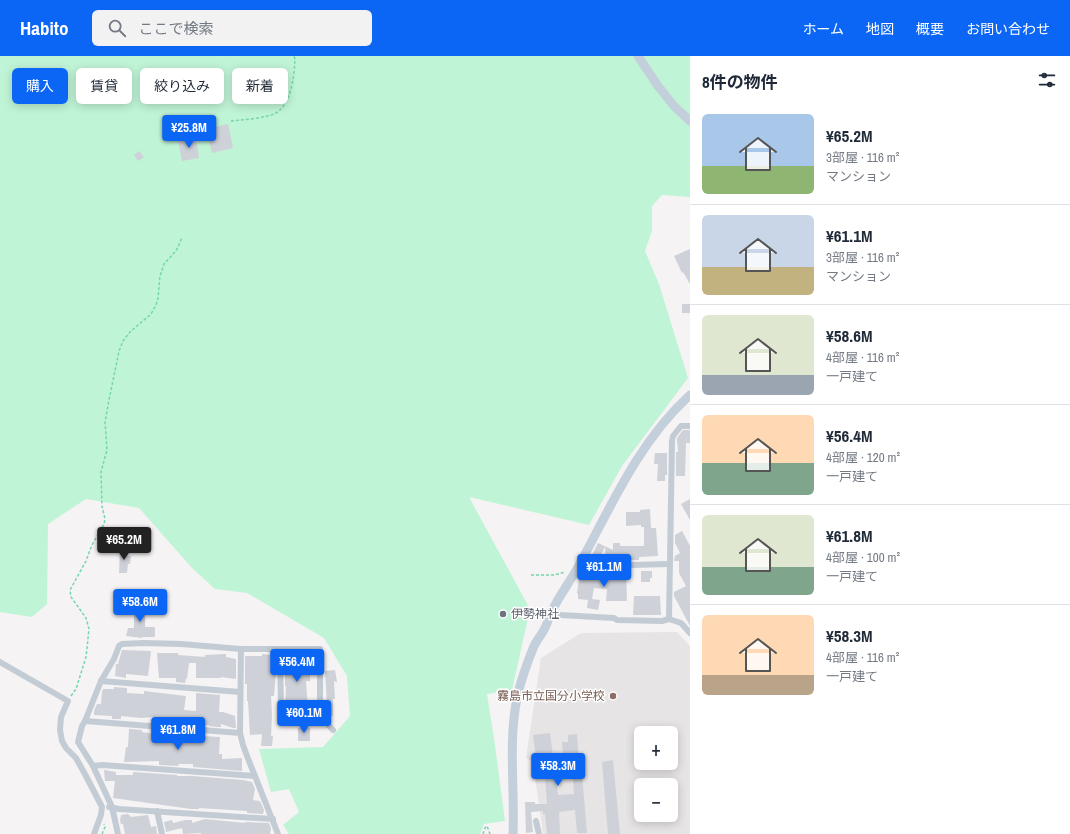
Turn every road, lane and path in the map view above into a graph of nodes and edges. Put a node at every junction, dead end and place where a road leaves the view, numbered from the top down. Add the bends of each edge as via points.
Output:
1 (294, 56) edge
2 (638, 56) edge
3 (230, 121) dead end
4 (690, 121) edge
5 (182, 238) dead end
6 (690, 395) edge
7 (690, 426) edge
8 (669, 564) junction
9 (577, 570) junction
10 (531, 575) dead end
11 (552, 611) junction
12 (669, 619) junction
13 (690, 633) edge
14 (280, 648) junction
15 (241, 649) junction
16 (0, 662) edge
17 (101, 681) junction
18 (240, 692) junction
19 (68, 701) junction
20 (317, 713) junction
21 (85, 721) junction
22 (333, 730) dead end
23 (240, 733) junction
24 (93, 766) junction
25 (255, 776) junction
26 (102, 807) junction
27 (112, 807) junction
28 (157, 811) junction
29 (272, 819) junction
30 (536, 821) dead end
31 (94, 834) edge
32 (118, 834) edge
33 (162, 834) edge
34 (278, 834) edge
35 (483, 834) edge
36 (490, 834) edge
37 (513, 834) edge
38 (539, 834) edge

1 - 3 path via 296,59 292,87 284,106 276,113
2 - 4 street via 658,86
5 - 19 path via 164,264 156,305 151,314 130,332 119,352 105,422 107,450 101,472 104,524 70,590 71,597 86,618 89,629 86,657 76,689
6 - 9 street via 659,428 641,455
7 - 8 street via 680,426 672,441
8 - 9 street
8 - 12 street
9 - 10 path via 554,575
9 - 11 street
11 - 12 street via 560,615 617,620
11 - 37 street via 526,668 517,697 512,737
12 - 13 street via 681,623
14 - 15 street
14 - 20 street via 282,711 286,716 314,716
14 - 20 street via 320,649 320,710
15 - 17 street via 144,642 122,644
15 - 18 street
16 - 19 street
17 - 18 street
17 - 21 street
18 - 23 street
19 - 26 street via 61,718 62,741 76,758
20 - 22 street
21 - 23 street
21 - 24 street via 78,742
23 - 25 street
24 - 25 street
24 - 27 street
25 - 29 street
26 - 27 street
26 - 31 street
27 - 28 street
27 - 32 street
28 - 29 street
28 - 33 street
29 - 34 street
30 - 38 street
35 - 36 path via 487,826

